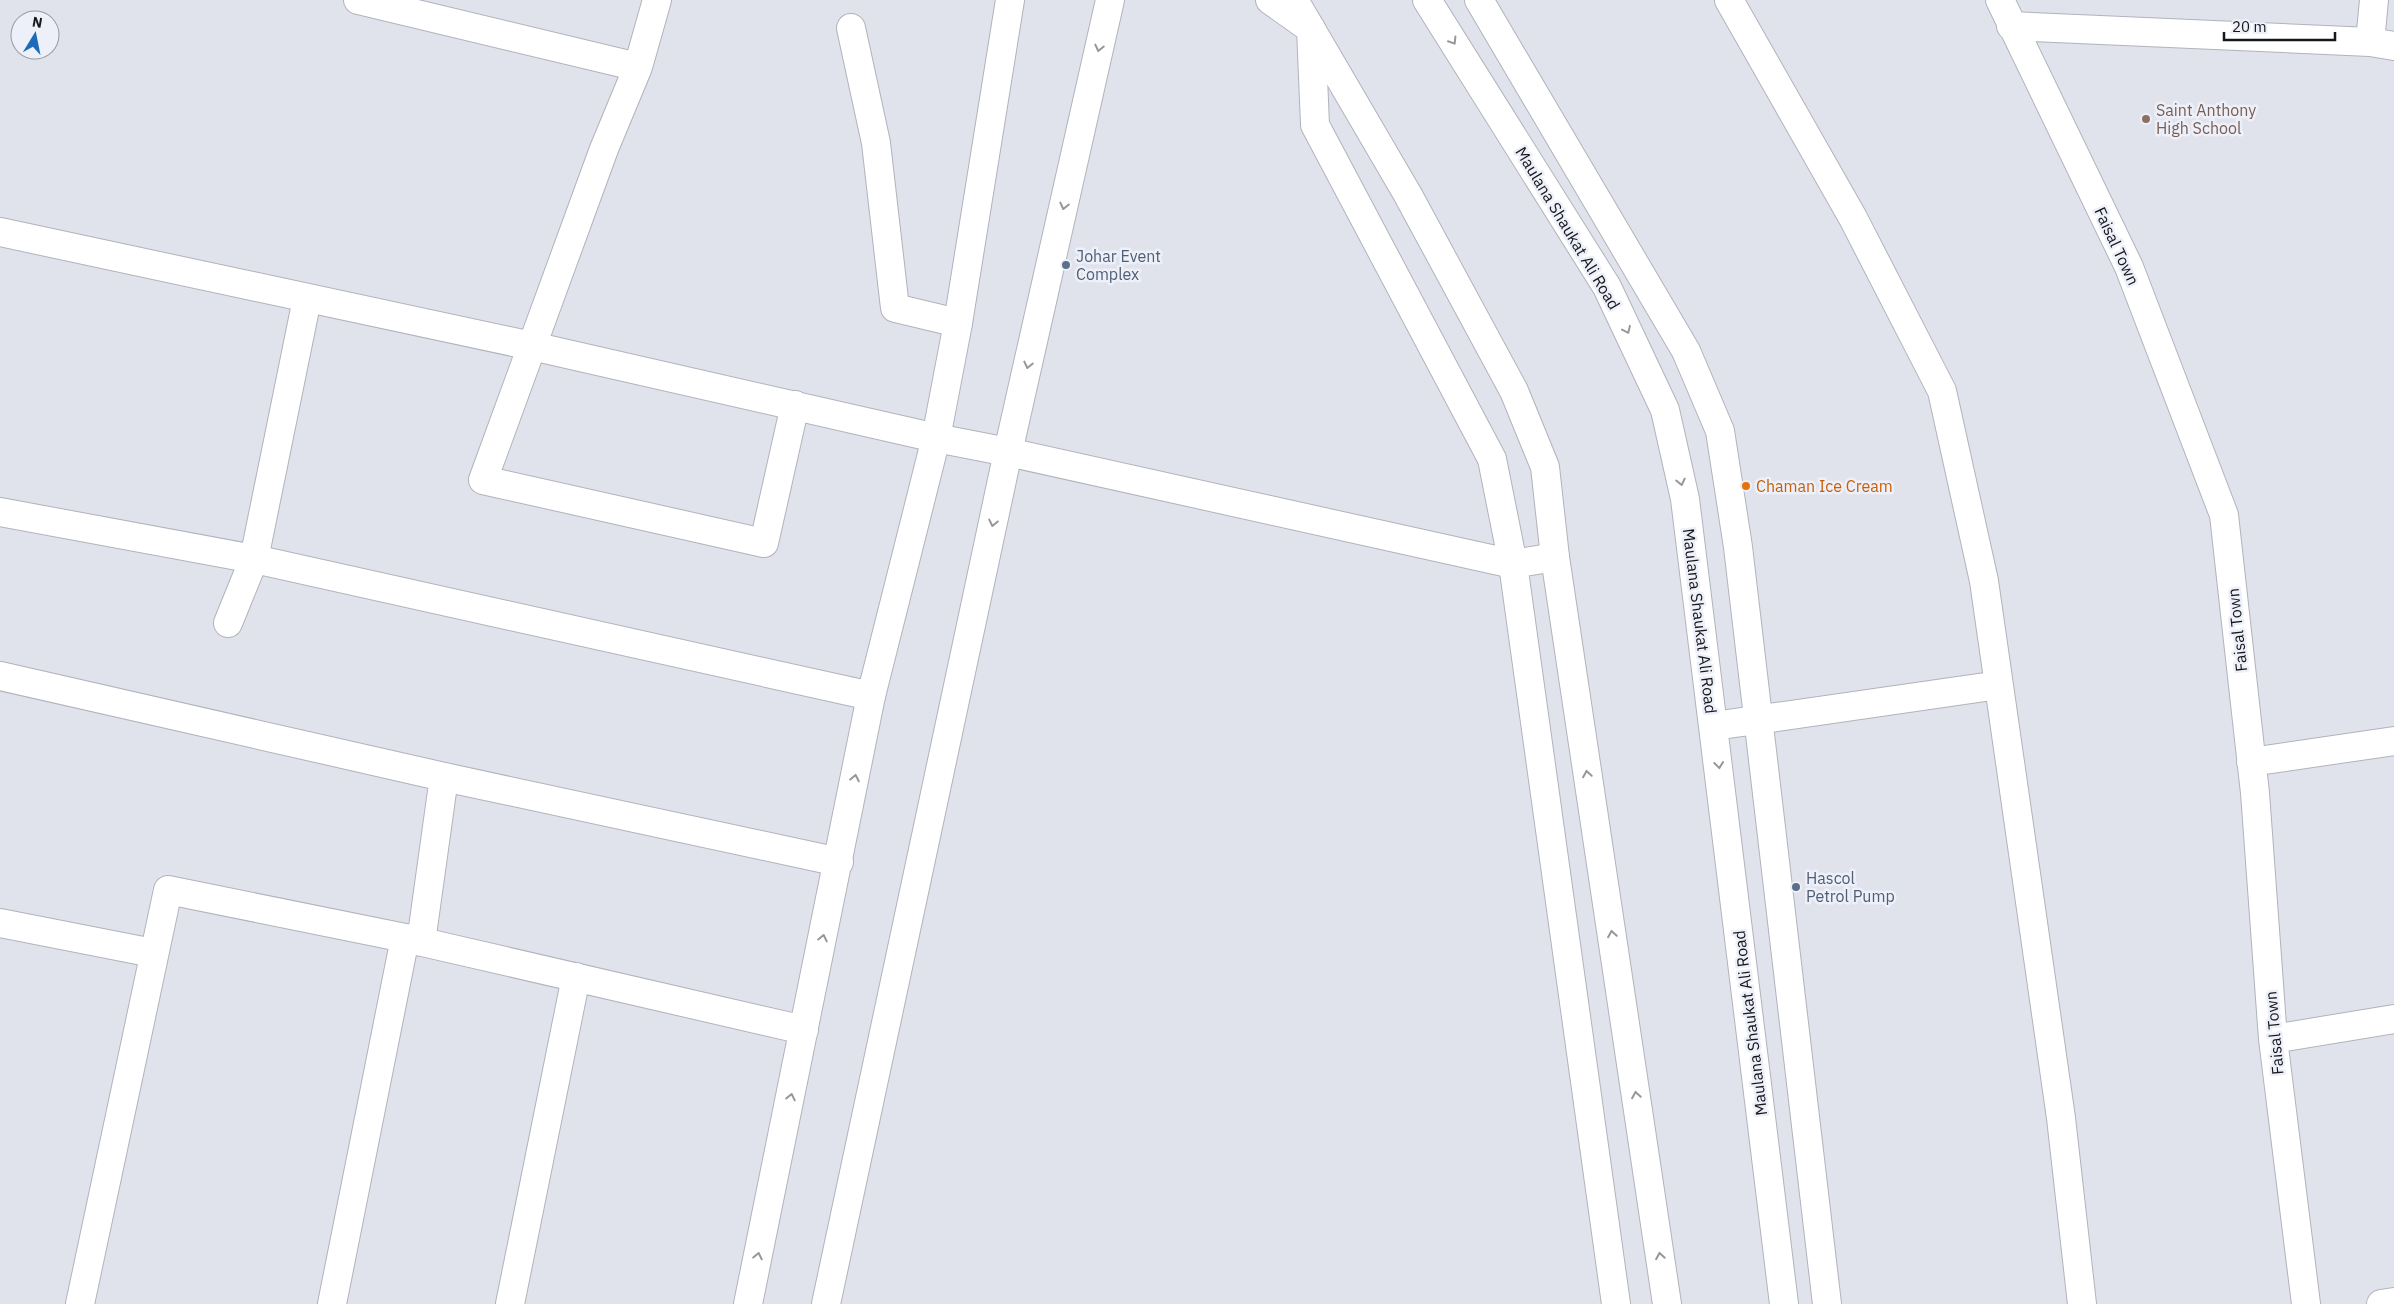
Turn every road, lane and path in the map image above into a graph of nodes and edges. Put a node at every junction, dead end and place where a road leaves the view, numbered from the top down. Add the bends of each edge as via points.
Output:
1 (358, 0) edge
2 (658, 0) edge
3 (1010, 0) edge
4 (1110, 0) edge
5 (1270, 0) edge
6 (1294, 0) edge
7 (1427, 0) edge
8 (1479, 0) edge
9 (1729, 0) edge
10 (2000, 0) edge
11 (2374, 0) edge
12 (457, 11) edge
13 (2011, 26) junction
14 (851, 28) dead end
15 (1311, 29) junction
16 (2382, 44) edge
17 (638, 67) junction
18 (0, 232) edge
19 (307, 299) junction
20 (958, 323) junction
21 (532, 346) junction
22 (795, 405) junction
23 (936, 438) junction
24 (1008, 452) junction
25 (0, 512) edge
26 (1555, 557) junction
27 (254, 559) junction
28 (1513, 564) junction
29 (228, 623) dead end
30 (0, 676) edge
31 (1999, 685) junction
32 (871, 696) junction
33 (1758, 719) junction
34 (1714, 726) junction
35 (2394, 741) edge
36 (2251, 762) junction
37 (444, 777) junction
38 (839, 862) junction
39 (0, 923) edge
40 (413, 940) junction
41 (154, 953) junction
42 (576, 977) junction
43 (2394, 1020) edge
44 (804, 1030) junction
45 (2273, 1039) junction
46 (2394, 1302) edge
47 (80, 1304) edge
48 (332, 1304) edge
49 (510, 1304) edge
50 (748, 1304) edge
51 (826, 1304) edge
52 (1616, 1304) edge
53 (1667, 1304) edge
54 (1784, 1304) edge
55 (1827, 1304) edge
56 (2082, 1304) edge
57 (2306, 1304) edge
58 (2382, 1304) edge

1 - 12 street
2 - 17 street
3 - 20 street
4 -> 24 street
5 - 15 street
6 - 15 street
7 -> 34 street, Maulana Shaukat Ali Road via 1606,287 1665,410 1685,499
8 - 33 street via 1686,351 1720,431 1738,547
9 - 31 street via 1853,218 1942,392 1984,580
10 - 13 street, Faisal Town
11 - 16 street
12 - 17 street
13 - 16 street
13 - 36 street, Faisal Town via 2129,267 2224,515
14 - 20 street via 876,143 895,308
15 - 26 street via 1408,195 1514,391 1545,468
15 - 28 street via 1315,125 1492,459
17 - 21 street via 604,149
18 - 19 street
19 - 21 street
19 - 27 street
20 - 23 street
21 - 22 street
21 - 22 street via 483,480 764,543
22 - 23 street
23 - 24 street
23 - 32 street
24 - 28 street
24 -> 51 street
25 - 27 street
26 - 28 street
53 -> 26 street
27 - 29 street
27 - 32 street
28 - 52 street
30 - 37 street
31 - 33 street
31 - 56 street via 2061,1118
38 -> 32 street
33 - 34 street
33 - 55 street
34 -> 54 street, Maulana Shaukat Ali Road
35 - 36 street
36 - 45 street, Faisal Town
37 - 38 street
37 - 40 street
44 -> 38 street
39 - 41 street
40 - 41 street via 168,890
40 - 42 street
40 - 48 street
41 - 47 street
42 - 44 street
42 - 49 street
43 - 45 street
50 -> 44 street
45 - 57 street, Faisal Town
46 - 58 street

